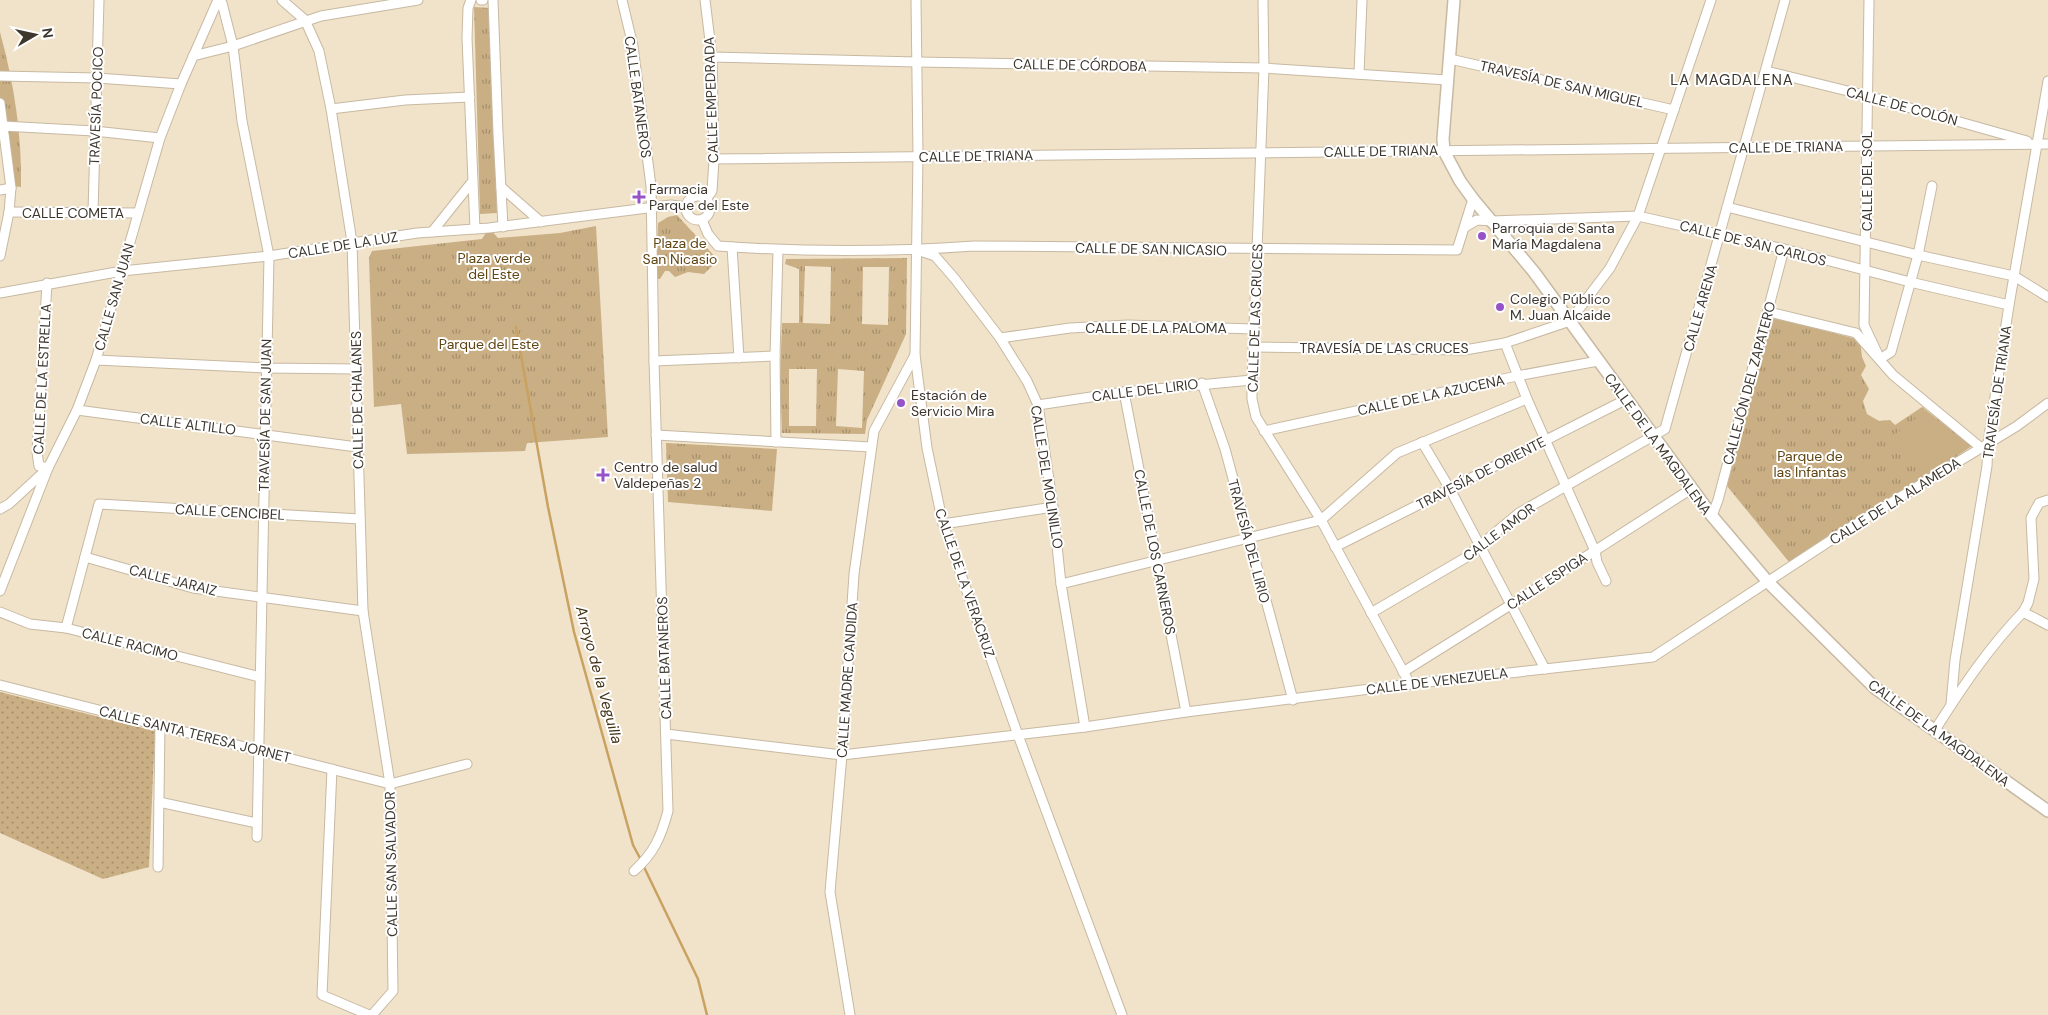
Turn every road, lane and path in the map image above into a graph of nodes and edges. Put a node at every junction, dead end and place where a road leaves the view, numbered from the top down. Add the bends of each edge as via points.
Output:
1 (99, 0) edge
2 (218, 0) edge
3 (282, 0) edge
4 (418, 0) edge
5 (471, 0) edge
6 (493, 0) edge
7 (622, 0) edge
8 (705, 0) edge
9 (916, 0) edge
10 (1263, 0) edge
11 (1362, 0) edge
12 (1454, 0) edge
13 (1711, 0) edge
14 (1786, 0) edge
15 (1869, 0) edge
16 (305, 20) junction
17 (233, 46) junction
18 (193, 56) junction
19 (712, 57) junction
20 (1450, 59) junction
21 (918, 62) junction
22 (1264, 68) junction
23 (1766, 70) junction
24 (1359, 74) junction
25 (0, 76) edge
26 (97, 78) junction
27 (1447, 80) junction
28 (2048, 81) edge
29 (181, 84) junction
30 (1868, 96) junction
31 (470, 98) junction
32 (0, 103) edge
33 (331, 109) junction
34 (1674, 110) junction
35 (1, 113) edge
36 (4, 126) junction
37 (94, 131) junction
38 (160, 138) junction
39 (2037, 144) junction
40 (2048, 144) edge
41 (1867, 146) junction
42 (1743, 147) junction
43 (1662, 148) junction
44 (1444, 151) junction
45 (1260, 153) junction
46 (918, 156) junction
47 (714, 160) junction
48 (472, 182) junction
49 (1932, 186) dead end
50 (501, 187) junction
51 (11, 188) junction
52 (0, 190) edge
53 (706, 199) junction
54 (1472, 199) junction
55 (652, 207) junction
56 (686, 207) junction
57 (1728, 207) junction
58 (9, 212) junction
59 (93, 212) junction
60 (138, 213) junction
61 (1638, 216) junction
62 (702, 220) junction
63 (1492, 221) junction
64 (541, 222) junction
65 (504, 227) junction
66 (1465, 227) junction
67 (476, 230) junction
68 (432, 232) junction
69 (1721, 234) junction
70 (1867, 241) junction
71 (352, 242) junction
72 (732, 247) junction
73 (1784, 249) junction
74 (778, 250) junction
75 (918, 250) junction
76 (1257, 250) junction
77 (1918, 255) junction
78 (0, 256) edge
79 (269, 256) junction
80 (1864, 270) junction
81 (122, 271) junction
82 (2014, 276) junction
83 (1910, 282) junction
84 (47, 284) junction
85 (0, 293) edge
86 (2048, 297) edge
87 (2009, 305) junction
88 (1769, 312) junction
89 (1570, 321) junction
90 (1254, 329) junction
91 (1000, 338) junction
92 (1505, 343) junction
93 (1253, 347) junction
94 (915, 355) junction
95 (775, 356) junction
96 (739, 358) junction
97 (1880, 359) junction
98 (96, 360) junction
99 (654, 361) junction
100 (1598, 361) junction
101 (266, 368) junction
102 (357, 369) junction
103 (1517, 376) junction
104 (1252, 380) junction
105 (1202, 383) junction
106 (1124, 392) junction
107 (1526, 399) junction
108 (1627, 399) junction
109 (2048, 403) edge
110 (1038, 405) junction
111 (77, 410) junction
112 (1264, 431) junction
113 (265, 434) junction
114 (656, 435) junction
115 (1653, 436) junction
116 (1545, 440) junction
117 (776, 442) junction
118 (1422, 442) junction
119 (1984, 445) junction
120 (357, 447) junction
121 (871, 447) junction
122 (48, 468) junction
123 (1566, 486) junction
124 (1450, 489) junction
125 (1691, 489) junction
126 (0, 500) edge
127 (2048, 500) edge
128 (9, 504) junction
129 (1053, 507) junction
130 (0, 509) edge
131 (264, 514) junction
132 (1712, 516) junction
133 (360, 519) junction
134 (1321, 520) junction
135 (943, 524) junction
136 (1248, 538) junction
137 (1479, 546) junction
138 (1335, 547) junction
139 (1595, 551) junction
140 (86, 557) junction
141 (1157, 561) junction
142 (1606, 581) dead end
143 (1768, 582) junction
144 (1061, 584) junction
145 (0, 591) edge
146 (262, 598) junction
147 (1512, 604) junction
148 (363, 611) junction
149 (0, 612) edge
150 (2023, 612) junction
151 (1371, 613) junction
152 (2048, 625) edge
153 (66, 628) junction
154 (1545, 669) junction
155 (1402, 672) junction
156 (260, 677) junction
157 (1410, 684) junction
158 (0, 685) edge
159 (1293, 700) junction
160 (1951, 704) junction
161 (1186, 712) junction
162 (160, 725) junction
163 (1086, 727) junction
164 (1935, 730) junction
165 (666, 734) junction
166 (1018, 734) junction
167 (259, 751) junction
168 (842, 755) junction
169 (467, 764) dead end
170 (332, 769) junction
171 (390, 784) junction
172 (159, 802) junction
173 (2048, 811) edge
174 (257, 823) junction
175 (257, 837) dead end
176 (158, 867) dead end
177 (636, 869) dead end
178 (371, 1015) edge
179 (850, 1015) edge
180 (1122, 1015) edge

1 - 26 street, TRAVESÍA POCICO
2 - 17 street, TRAVESÍA DE SAN JUAN via 222,3
2 - 18 street, CALLE SAN JUAN
3 - 16 street
4 - 16 street
5 - 31 street via 467,30
6 - 50 street
7 - 55 street, CALLE BATANEROS via 633,46
8 - 19 street, CALLE EMPEDRADA
9 - 21 street, CALLE DE LA VERACRUZ
10 - 22 street, CALLE DE LAS CRUCES
11 - 24 street
12 - 20 street
13 - 34 street
14 - 23 street, CALLE ARENA
15 - 30 street, CALLE DEL SOL
16 - 17 street
16 - 33 street, CALLE DE CHALANES via 319,51
17 - 18 street
17 - 79 street, TRAVESÍA DE SAN JUAN via 242,121
18 - 29 street, CALLE SAN JUAN
19 - 21 street, CALLE DE CÓRDOBA
19 - 47 street, CALLE EMPEDRADA
20 - 27 street
20 - 34 street, TRAVESÍA DE SAN MIGUEL
21 - 22 street, CALLE DE CÓRDOBA
21 - 46 street, CALLE DE LA VERACRUZ
22 - 24 street, CALLE DE CÓRDOBA
22 - 45 street, CALLE DE LAS CRUCES
23 - 30 street, CALLE DE COLÓN
23 - 42 street, CALLE ARENA
24 - 27 street, CALLE DE CÓRDOBA
25 - 26 street
26 - 29 street
26 - 37 street, TRAVESÍA POCICO
27 - 44 street
28 - 39 street, TRAVESÍA DE TRIANA
29 - 38 street, CALLE SAN JUAN
30 - 39 street, CALLE DE COLÓN
30 - 41 street, CALLE DEL SOL
31 - 33 street via 405,100
31 - 48 street
32 - 35 street
33 - 71 street, CALLE DE CHALANES
34 - 43 street
35 - 36 street
36 - 37 street
36 - 51 street
37 - 38 street
37 - 59 street, TRAVESÍA POCICO
38 - 60 street, CALLE SAN JUAN
39 - 40 street, CALLE DE TRIANA
39 - 41 street, CALLE DE TRIANA
39 - 82 street, TRAVESÍA DE TRIANA
41 - 42 street, CALLE DE TRIANA
41 - 70 street, CALLE DEL SOL
42 - 43 street, CALLE DE TRIANA
42 - 57 street, CALLE ARENA
43 - 44 street, CALLE DE TRIANA
43 - 61 street
44 - 45 street, CALLE DE TRIANA
44 - 54 street, CALLE DE LA MAGDALENA
45 - 46 street, CALLE DE TRIANA
45 - 76 street, CALLE DE LAS CRUCES
46 - 47 street, CALLE DE TRIANA
46 - 75 street, CALLE DE LA VERACRUZ
47 - 53 street, CALLE EMPEDRADA via 712,191
48 - 67 street
48 - 68 street
49 - 77 street
50 - 64 street
50 - 65 street
51 - 52 street
51 - 58 street
53 - 56 street via 694,197
53 - 62 street via 710,210
54 - 63 street, CALLE DE LA MAGDALENA
54 - 66 street
55 - 56 street, CALLE DE LA LUZ
55 - 64 street, CALLE DE LA LUZ
55 - 99 street, CALLE BATANEROS
56 - 62 street via 691,218
57 - 69 street, CALLE ARENA
57 - 70 street
58 - 59 street, CALLE COMETA
58 - 78 street
59 - 60 street, CALLE COMETA
60 - 81 street, CALLE SAN JUAN
61 - 63 street, CALLE DE SAN CARLOS
61 - 69 street, CALLE DE SAN CARLOS
61 - 89 street via 1610,268
62 - 72 street via 713,242 718,246
63 - 66 street, CALLE DE SAN CARLOS via 1477,220
63 - 89 street, CALLE DE LA MAGDALENA
64 - 65 street, CALLE DE LA LUZ
65 - 67 street, CALLE DE LA LUZ
66 - 76 street, CALLE DE SAN NICASIO via 1457,250
67 - 68 street, CALLE DE LA LUZ
68 - 71 street, CALLE DE LA LUZ
69 - 73 street, CALLE DE SAN CARLOS
69 - 115 street, CALLE ARENA via 1667,424
70 - 77 street
70 - 80 street, CALLE DEL SOL
71 - 79 street, CALLE DE LA LUZ
71 - 102 street, CALLE DE CHALANES
72 - 74 street
72 - 96 street
73 - 80 street, CALLE DE SAN CARLOS
73 - 88 street, CALLEJÓN DEL ZAPATERO
74 - 75 street
74 - 95 street
75 - 76 street, CALLE DE SAN NICASIO via 974,246
75 - 91 street, CALLE DEL MOLINILLO via 935,256
75 - 94 street, CALLE DE LA VERACRUZ
76 - 90 street, CALLE DE LAS CRUCES
77 - 82 street
77 - 83 street
79 - 81 street, CALLE DE LA LUZ
79 - 101 street, TRAVESÍA DE SAN JUAN
80 - 83 street, CALLE DE SAN CARLOS
80 - 97 street, CALLE DEL SOL via 1864,326
81 - 84 street, CALLE DE LA LUZ
81 - 98 street, CALLE SAN JUAN
82 - 86 street
82 - 87 street, TRAVESÍA DE TRIANA
83 - 87 street, CALLE DE SAN CARLOS
83 - 97 street via 1891,352
84 - 85 street, CALLE DE LA LUZ
84 - 122 street, CALLE DE LA ESTRELLA via 37,452 39,466
87 - 119 street, TRAVESÍA DE TRIANA
88 - 97 street via 1856,333
88 - 132 street, CALLEJÓN DEL ZAPATERO
89 - 92 street, TRAVESÍA DE LAS CRUCES
89 - 100 street, CALLE DE LA MAGDALENA
90 - 91 street, CALLE DE LA PALOMA via 1128,325 1070,328
90 - 93 street, CALLE DE LAS CRUCES
91 - 110 street, CALLE DEL MOLINILLO
92 - 93 street, TRAVESÍA DE LAS CRUCES via 1465,350
92 - 103 street
93 - 104 street, CALLE DE LAS CRUCES
94 - 121 street, CALLE MADRE CANDIDA via 874,431
94 - 135 street, CALLE DE LA VERACRUZ via 926,448
95 - 96 street
95 - 117 street
96 - 99 street
97 - 119 street via 1893,375
98 - 101 street
98 - 111 street, CALLE SAN JUAN
99 - 114 street, CALLE BATANEROS
100 - 103 street, CALLE DE LA AZUCENA
100 - 108 street, CALLE DE LA MAGDALENA
101 - 102 street
101 - 113 street, TRAVESÍA DE SAN JUAN
102 - 120 street, CALLE DE CHALANES
103 - 107 street
103 - 112 street, CALLE DE LA AZUCENA
104 - 105 street, CALLE DEL LIRIO
104 - 112 street, CALLE DE LAS CRUCES via 1256,417
105 - 106 street, CALLE DEL LIRIO
105 - 136 street, TRAVESÍA DEL LIRIO via 1225,449
106 - 110 street, CALLE DEL LIRIO
106 - 141 street, CALLE DE LOS CARNEROS
107 - 116 street
107 - 118 street
108 - 115 street, CALLE DE LA MAGDALENA
108 - 116 street, TRAVESÍA DE ORIENTE
109 - 119 street, CALLE DE LA ALAMEDA
110 - 129 street, CALLE DEL MOLINILLO
111 - 113 street, CALLE ALTILLO
111 - 122 street, CALLE SAN JUAN
112 - 134 street, CALLE DE LAS CRUCES
113 - 120 street, CALLE ALTILLO
113 - 131 street, TRAVESÍA DE SAN JUAN
114 - 117 street
114 - 165 street, CALLE BATANEROS
115 - 123 street, CALLE AMOR
115 - 125 street, CALLE DE LA MAGDALENA
116 - 123 street
116 - 124 street, TRAVESÍA DE ORIENTE
117 - 121 street
118 - 124 street
118 - 134 street via 1397,454
119 - 143 street, CALLE DE LA ALAMEDA
119 - 160 street, TRAVESÍA DE TRIANA via 1987,466 1955,660
120 - 133 street, CALLE DE CHALANES
121 - 168 street, CALLE MADRE CANDIDA via 854,574
122 - 128 street
122 - 145 street, CALLE SAN JUAN
123 - 137 street, CALLE AMOR via 1519,513
123 - 139 street
124 - 137 street
124 - 138 street, TRAVESÍA DE ORIENTE
125 - 132 street, CALLE DE LA MAGDALENA
125 - 139 street, CALLE ESPIGA
126 - 128 street
127 - 150 street via 2039,503 2031,518 2034,578
128 - 130 street
129 - 135 street
129 - 144 street, CALLE DEL MOLINILLO
131 - 133 street, CALLE CENCIBEL
131 - 140 street, CALLE CENCIBEL via 99,504
131 - 146 street, TRAVESÍA DE SAN JUAN
132 - 143 street, CALLE DE LA MAGDALENA
133 - 148 street, CALLE DE CHALANES
134 - 136 street
134 - 138 street, CALLE DE LAS CRUCES
135 - 166 street, CALLE DE LA VERACRUZ
136 - 141 street
136 - 159 street, TRAVESÍA DEL LIRIO
137 - 147 street
137 - 151 street, CALLE AMOR via 1465,558
138 - 151 street, CALLE DE LAS CRUCES
139 - 142 street
139 - 147 street, CALLE ESPIGA
140 - 146 street, CALLE JARAIZ via 193,588
140 - 153 street
141 - 144 street
141 - 161 street, CALLE DE LOS CARNEROS
143 - 154 street, CALLE DE VENEZUELA via 1653,657
143 - 164 street, CALLE DE LA MAGDALENA via 1874,688
144 - 163 street, CALLE DEL MOLINILLO
146 - 148 street, CALLE JARAIZ
146 - 156 street, TRAVESÍA DE SAN JUAN
147 - 154 street
147 - 155 street, CALLE ESPIGA
148 - 171 street, CALLE DE CHALANES
149 - 153 street, CALLE RACIMO via 30,624
150 - 152 street
150 - 160 street via 2007,628
151 - 155 street, CALLE DE LAS CRUCES
153 - 156 street, CALLE RACIMO
154 - 157 street, CALLE DE VENEZUELA
155 - 157 street, CALLE DE LAS CRUCES
156 - 167 street, TRAVESÍA DE SAN JUAN
157 - 159 street, CALLE DE VENEZUELA
158 - 162 street, CALLE SANTA TERESA JORNET
159 - 161 street, CALLE DE VENEZUELA
160 - 164 street
161 - 163 street, CALLE DE VENEZUELA
162 - 167 street, CALLE SANTA TERESA JORNET
162 - 172 street
163 - 166 street, CALLE DE VENEZUELA
164 - 173 street, CALLE DE LA MAGDALENA
165 - 168 street, CALLE DE VENEZUELA
165 - 177 street, CALLE BATANEROS via 668,811 662,833 647,860
166 - 168 street, CALLE DE VENEZUELA
166 - 180 street, CALLE DE LA VERACRUZ
167 - 170 street, CALLE SANTA TERESA JORNET
167 - 174 street, TRAVESÍA DE SAN JUAN
168 - 179 street, CALLE MADRE CANDIDA via 830,892
169 - 171 street, CALLE SAN SALVADOR
170 - 171 street, CALLE SANTA TERESA JORNET
170 - 178 street, CALLE SAN SALVADOR via 322,995
171 - 178 street, CALLE SAN SALVADOR via 393,991
172 - 174 street
172 - 176 street
174 - 175 street, TRAVESÍA DE SAN JUAN

